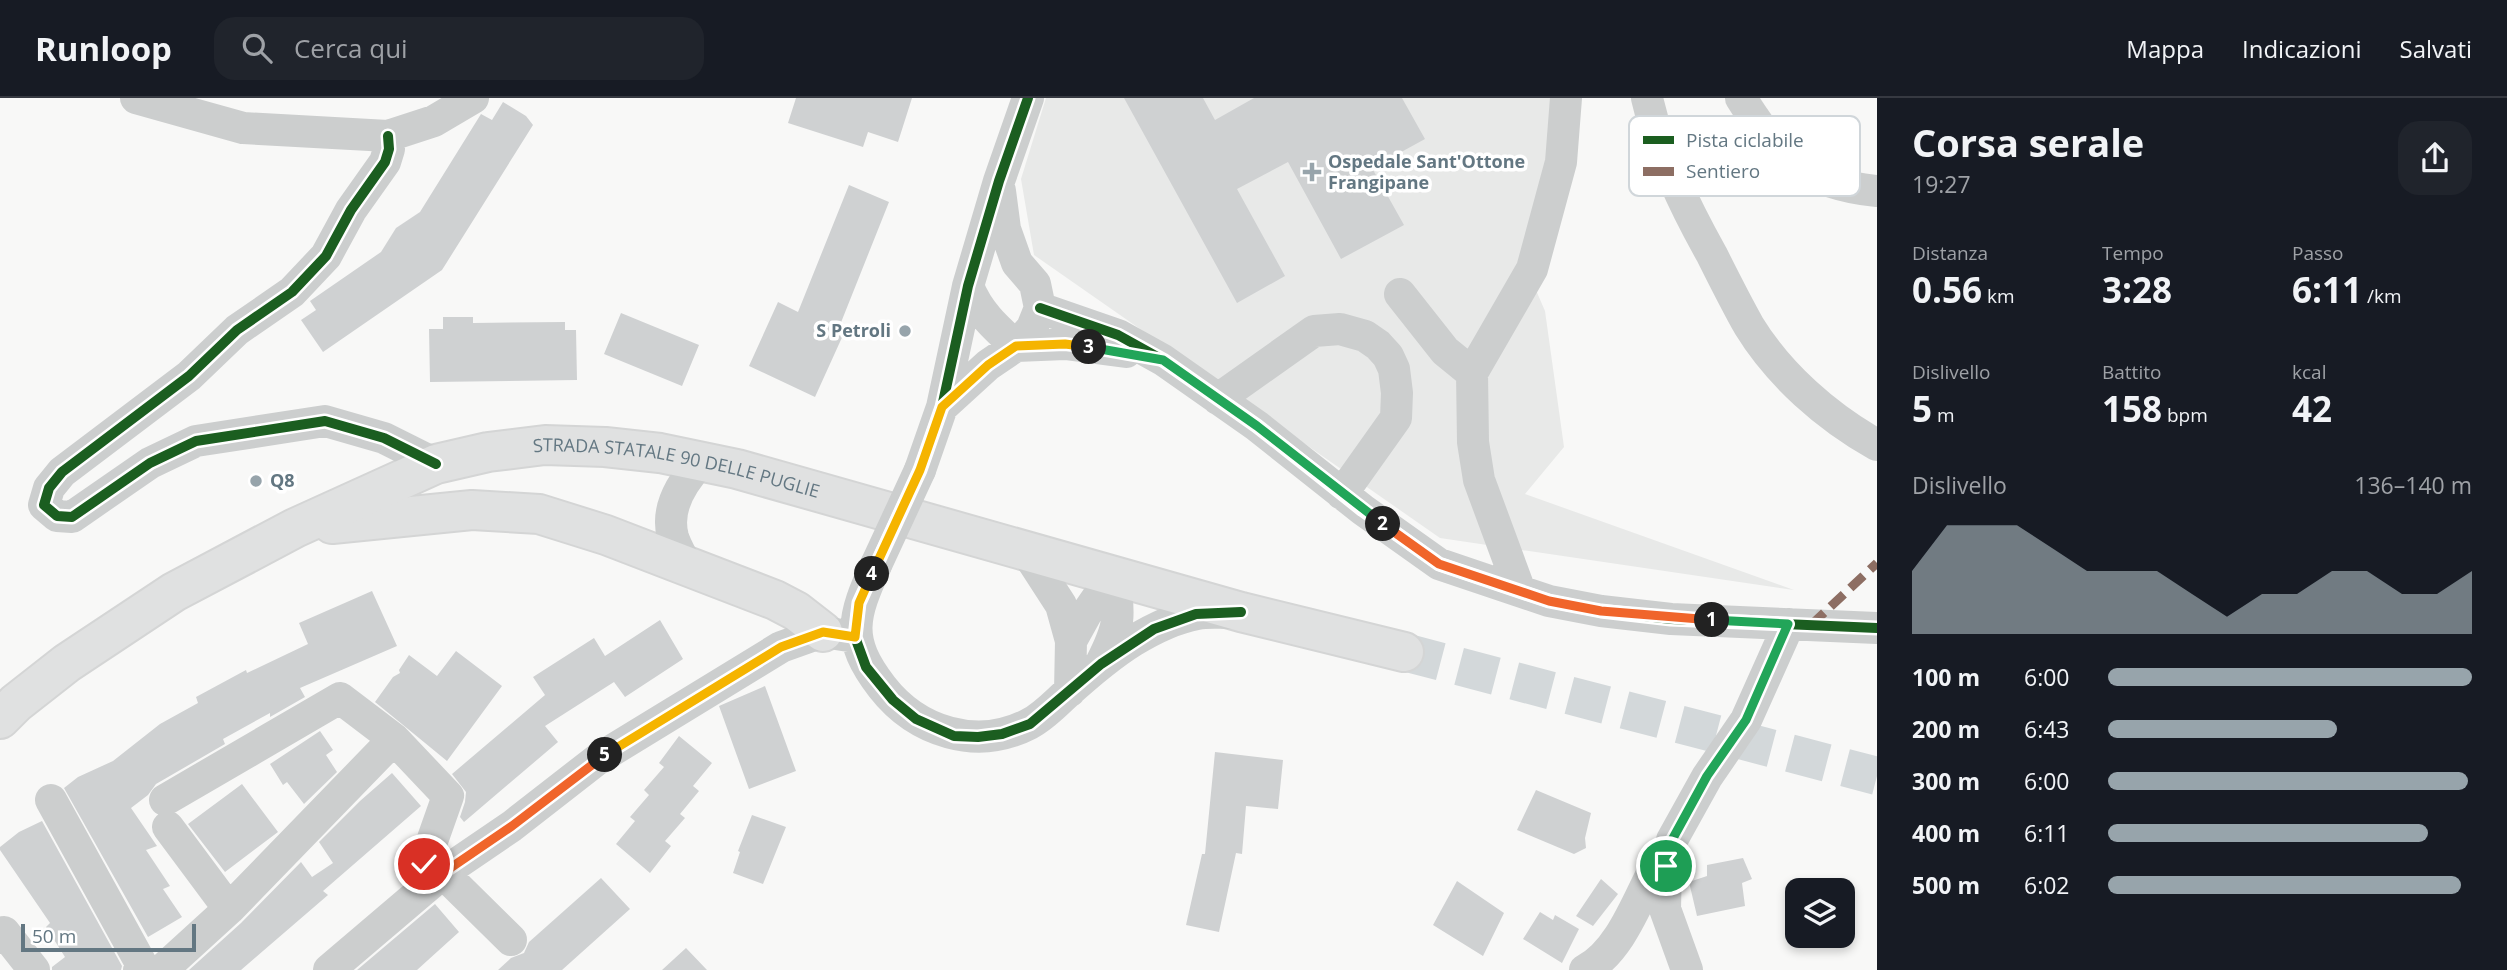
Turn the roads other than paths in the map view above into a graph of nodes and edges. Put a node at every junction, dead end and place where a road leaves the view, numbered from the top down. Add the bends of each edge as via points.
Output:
1 (136, 98) edge
2 (472, 98) edge
3 (1028, 98) edge
4 (1566, 98) edge
5 (1647, 98) edge
6 (1741, 98) edge
7 (1652, 116) edge
8 (1752, 116) edge
9 (388, 136) junction
10 (999, 181) junction
11 (1681, 196) edge
12 (1017, 263) junction
13 (968, 286) junction
14 (1400, 294) dead end
15 (1040, 307) junction
16 (1016, 346) junction
17 (1163, 360) junction
18 (1472, 373) junction
19 (1218, 399) junction
20 (942, 407) junction
21 (1877, 445) edge
22 (701, 462) junction
23 (436, 464) junction
24 (1342, 494) junction
25 (295, 528) junction
26 (1026, 551) junction
27 (687, 567) junction
28 (1113, 575) junction
29 (1520, 591) junction
30 (1241, 612) junction
31 (1788, 624) junction
32 (1877, 628) edge
33 (839, 635) junction
34 (1071, 641) junction
35 (1404, 652) tunnel mouth
36 (1101, 664) junction
37 (1070, 691) junction
38 (0, 719) edge
39 (394, 738) junction
40 (51, 800) dead end
41 (1672, 840) junction
42 (443, 873) junction
43 (229, 909) junction
44 (0, 938) edge
45 (510, 940) dead end
46 (34, 970) edge
47 (139, 970) edge
48 (162, 970) edge
49 (329, 970) edge
50 (1585, 970) edge
51 (1687, 970) edge

1 - 9 street via 243,128
2 - 9 street via 434,121
3 - 10 street
4 - 18 street via 1561,162 1532,269
5 - 7 street
6 - 8 street
9 - 23 street via 385,162 326,256 292,292 237,330 189,376 62,472 49,488 44,505 57,516 72,517 150,463 196,440 325,421 384,438
10 - 12 street via 1005,229
10 - 13 street
11 - 21 street via 1751,328 1779,365 1819,406
12 - 13 street via 993,268
12 - 15 street via 1035,284
13 - 16 street via 975,304
13 - 20 street
14 - 18 street via 1445,351
15 - 16 street via 1032,328
15 - 17 street via 1118,335
16 - 17 street via 1065,344
16 - 20 street
17 - 19 street
18 - 29 street via 1473,442 1479,480
19 - 24 street
19 - 24 street via 1314,331 1340,329 1378,345 1394,369 1396,418
20 - 33 street, bridge via 920,470 859,603
22 - 23 main road, STRADA STATALE 90 DELLE PUGLIE via 660,453 545,445
22 - 26 main road, STRADA STATALE 90 DELLE PUGLIE
22 - 27 street via 684,481 672,518 673,536
23 - 25 main road, STRADA STATALE 90 DELLE PUGLIE
24 - 29 street via 1439,564
25 - 27 main road via 472,510 538,514
25 - 38 main road, STRADA STATALE 90 DELLE PUGLIE via 174,592 67,663
26 - 28 main road, STRADA STATALE 90 DELLE PUGLIE
26 - 34 street via 1061,606
27 - 33 main road via 775,600
28 - 30 main road, STRADA STATALE 90 DELLE PUGLIE
28 - 34 street
28 - 36 street via 1119,613 1116,635
29 - 31 street via 1601,611
30 - 35 main road, STRADA STATALE 90 DELLE PUGLIE
30 - 36 street via 1196,614 1154,629
31 - 32 street
31 - 41 street via 1746,720 1707,776
33 - 37 street via 893,700 916,719 954,736 990,736 1030,724
33 - 42 street via 781,647 598,759
34 - 37 street
36 - 37 street
39 - 42 street via 448,796 424,864
39 - 43 street
39 - 43 street via 340,698 167,814
40 - 47 street via 143,967
41 - 50 street via 1614,945
41 - 51 street via 1665,909
42 - 45 street
42 - 49 street
43 - 48 street
44 - 46 street via 4,932

